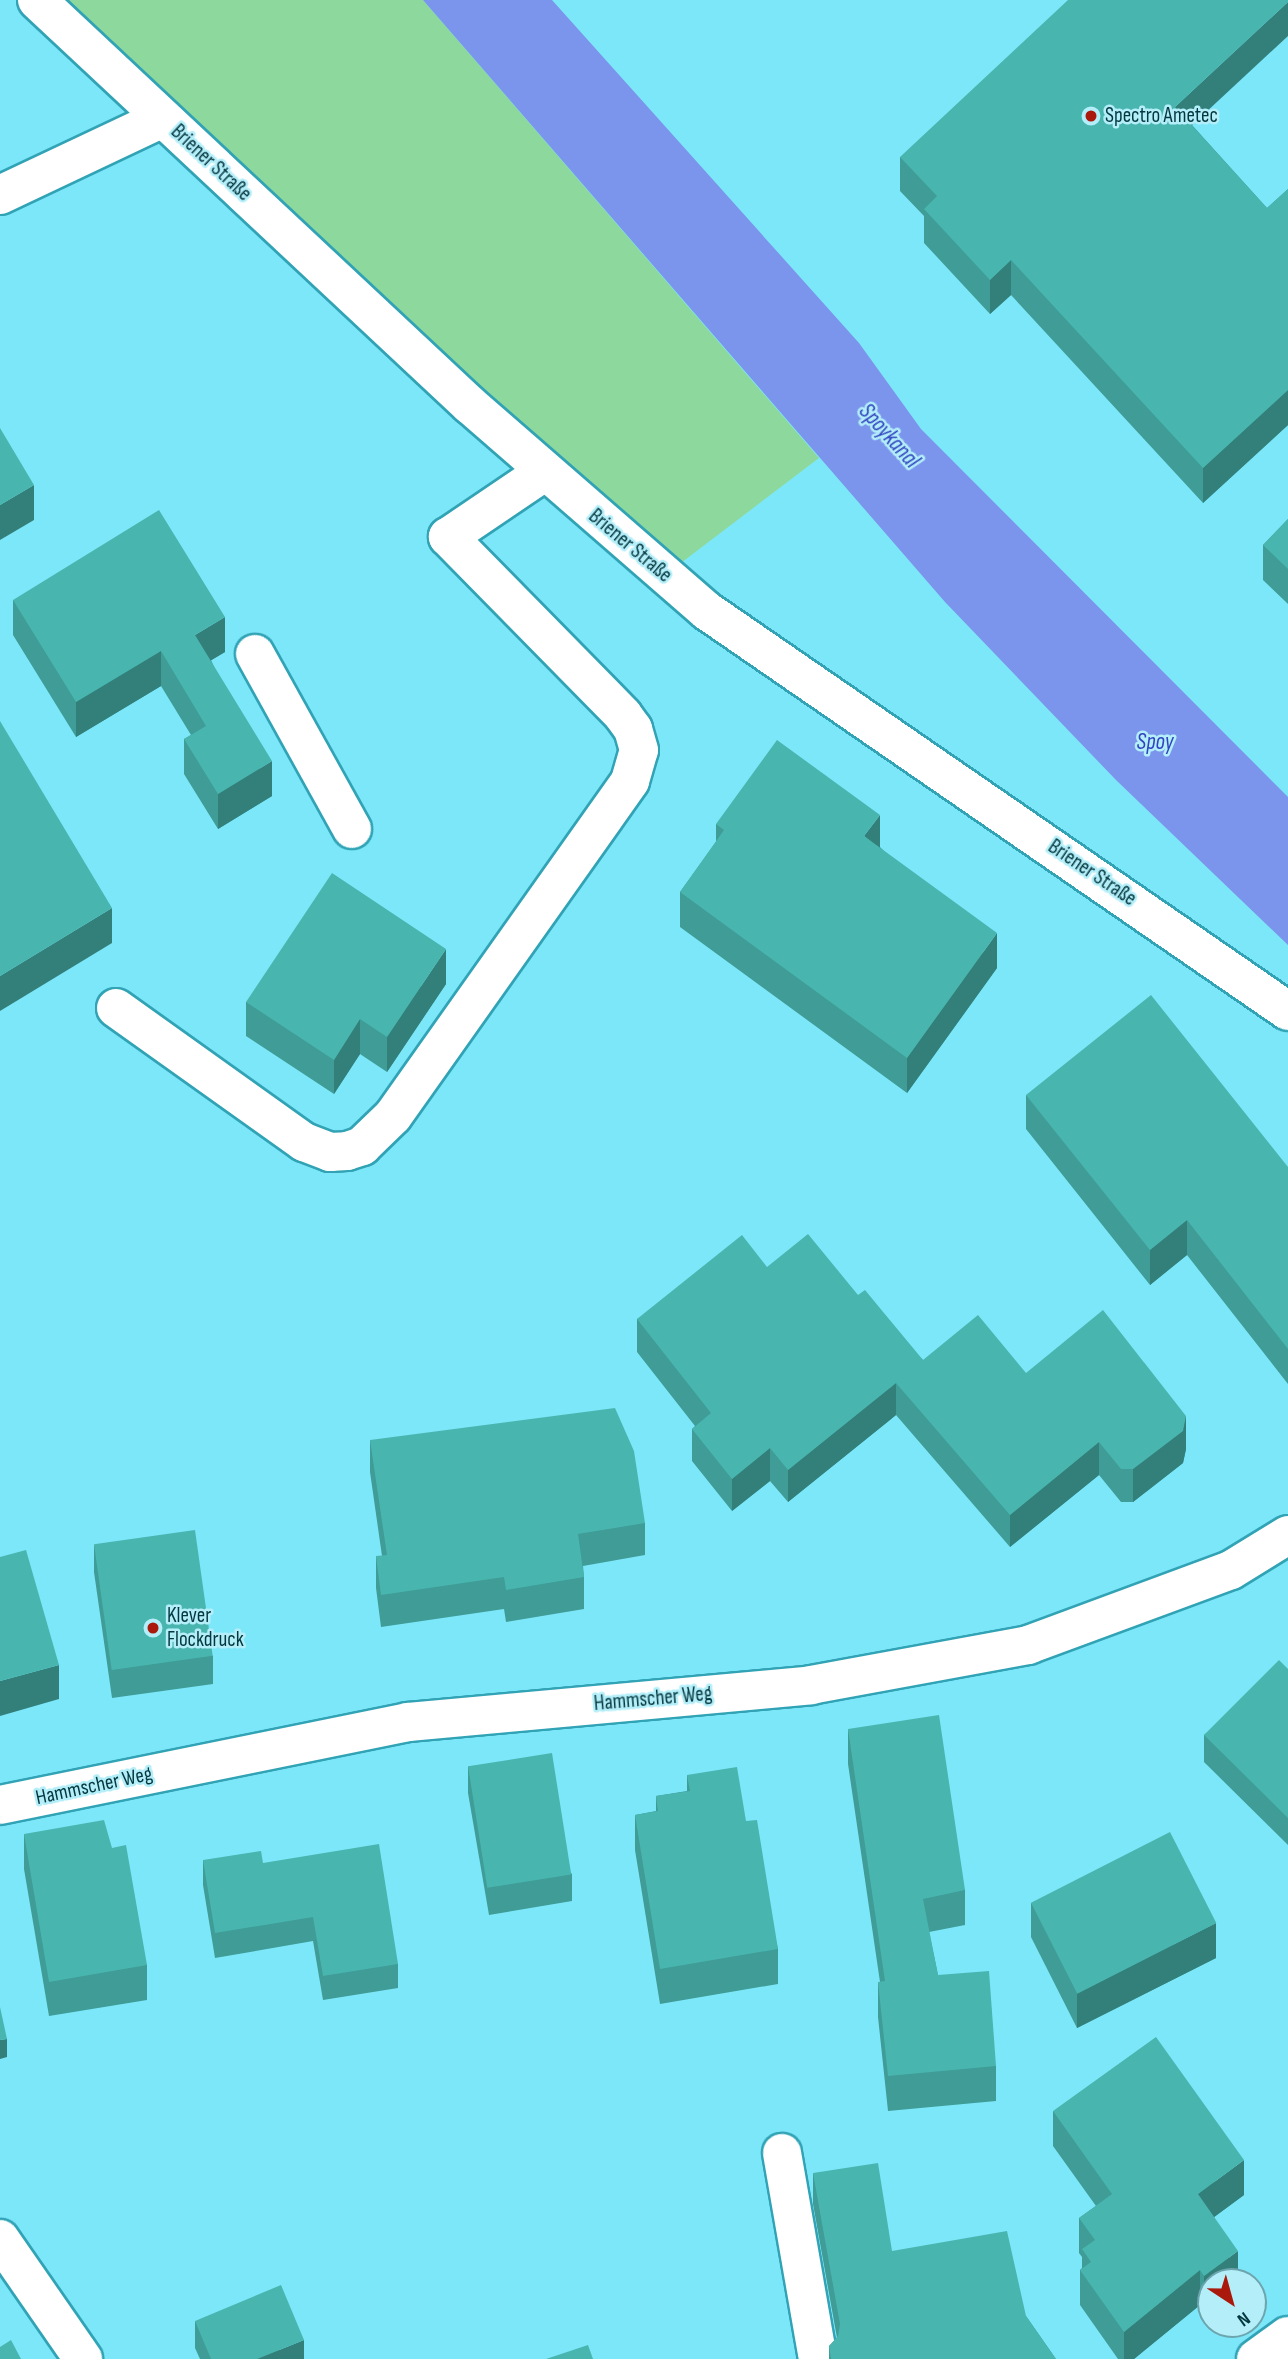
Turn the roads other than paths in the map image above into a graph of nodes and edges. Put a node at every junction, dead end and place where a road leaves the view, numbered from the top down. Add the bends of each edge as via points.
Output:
1 (37, 0) edge
2 (163, 118) junction
3 (0, 195) edge
4 (544, 472) junction
5 (255, 654) dead end
6 (352, 829) dead end
7 (117, 1008) dead end
8 (1288, 1011) edge
9 (1288, 1535) edge
10 (0, 1805) edge
11 (782, 2153) dead end
12 (0, 2239) edge
13 (1288, 2336) edge
14 (83, 2359) edge
15 (818, 2359) edge
16 (1256, 2359) edge

1 - 2 street, Briener Straße
2 - 3 street
2 - 4 street, Briener Straße
4 - 7 street via 447,537 623,715 639,750 630,781 393,1116 362,1146 330,1152 312,1145
4 - 8 street, Briener Straße via 707,611
5 - 6 street
9 - 10 street, Hammscher Weg via 1231,1570 1028,1645 811,1685 408,1722
11 - 15 street
12 - 14 street
13 - 16 street

